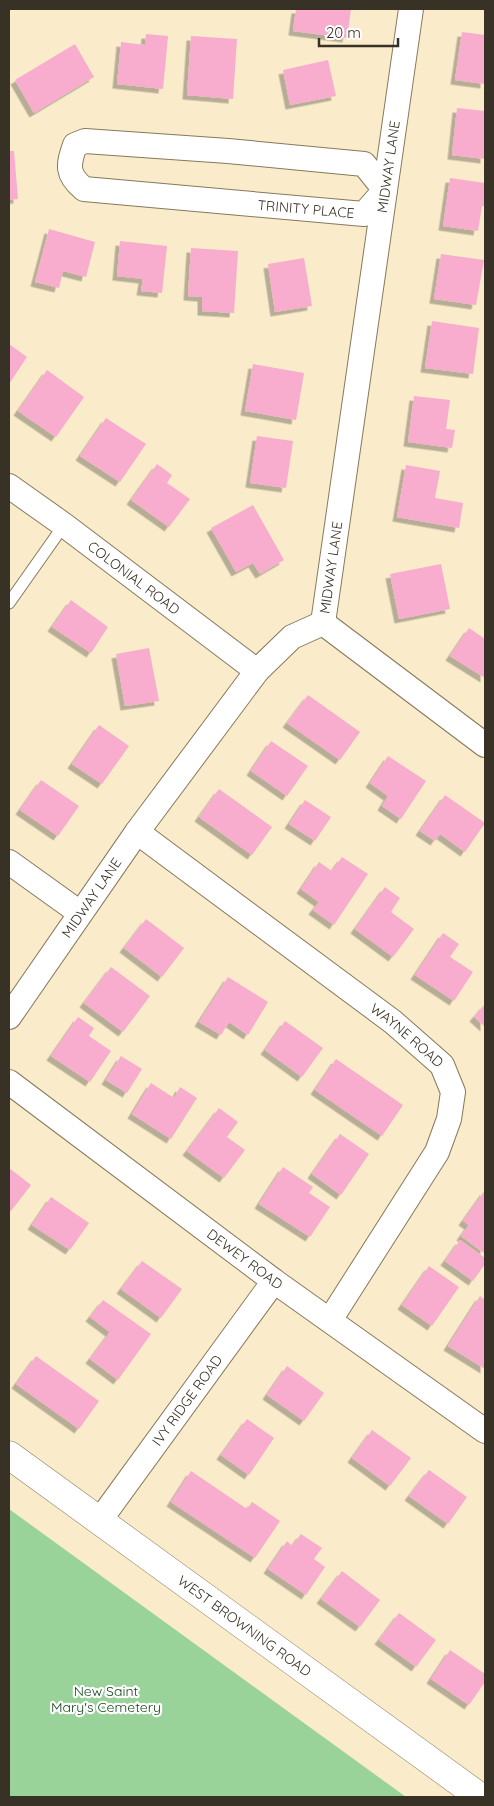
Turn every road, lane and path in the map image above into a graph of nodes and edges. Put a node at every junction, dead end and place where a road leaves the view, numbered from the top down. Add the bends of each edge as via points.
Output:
1 (411, 9) edge
2 (385, 190) junction
3 (9, 486) edge
4 (64, 525) junction
5 (9, 603) edge
6 (323, 624) junction
7 (257, 671) junction
8 (485, 745) edge
9 (137, 832) junction
10 (9, 862) edge
11 (80, 913) junction
12 (9, 1017) edge
13 (9, 1082) edge
14 (274, 1280) junction
15 (330, 1320) junction
16 (485, 1431) edge
17 (9, 1455) edge
18 (100, 1520) junction
19 (480, 1797) edge

1 - 2 street, MIDWAY LANE
2 - 2 street, TRINITY PLACE via 364,164 228,151 85,141 75,145 68,164 73,180 84,189 364,214
2 - 6 street, MIDWAY LANE
3 - 4 street, COLONIAL ROAD
4 - 5 lane
4 - 7 street, COLONIAL ROAD
6 - 7 street, MIDWAY LANE via 292,637
6 - 8 street
7 - 9 street, MIDWAY LANE
9 - 11 street, MIDWAY LANE
9 - 15 street, WAYNE ROAD via 393,1022 442,1065 446,1074 452,1092 449,1119 437,1152
10 - 11 street
11 - 12 street, MIDWAY LANE
13 - 14 street, DEWEY ROAD
14 - 15 street, DEWEY ROAD
14 - 18 street, IVY RIDGE ROAD
15 - 16 street, DEWEY ROAD
17 - 18 main road, WEST BROWNING ROAD
18 - 19 main road, WEST BROWNING ROAD

